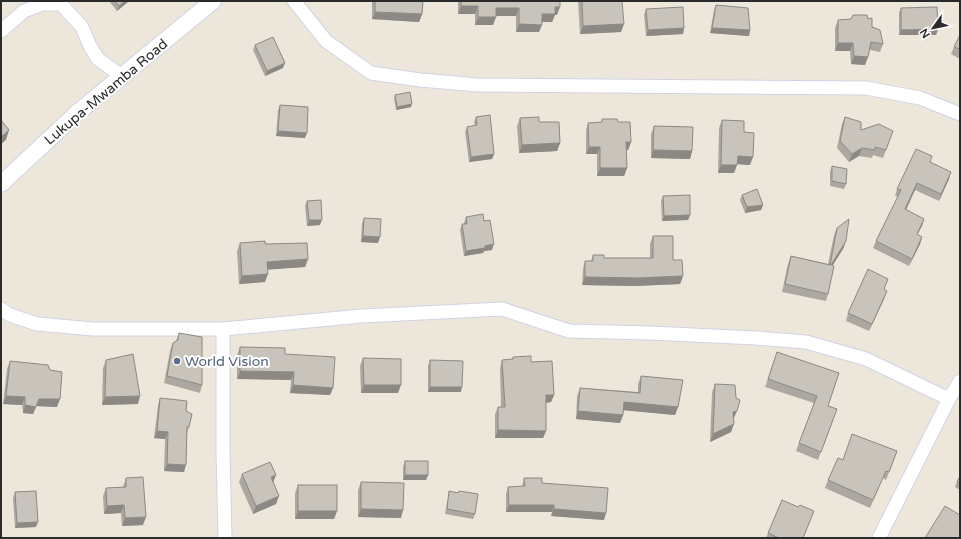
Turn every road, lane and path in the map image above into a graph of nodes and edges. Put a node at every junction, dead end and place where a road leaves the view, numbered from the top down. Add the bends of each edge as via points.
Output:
1 (213, 1) edge
2 (294, 1) edge
3 (1, 30) edge
4 (123, 77) junction
5 (960, 114) edge
6 (1, 184) edge
7 (1, 310) edge
8 (223, 329) junction
9 (960, 381) edge
10 (949, 399) junction
11 (225, 538) edge
12 (879, 538) edge

1 - 4 street, Lukupa-Mwamba Road
2 - 5 street via 326,41 371,73 478,85 866,88 920,98
3 - 4 street via 24,11 43,4 61,4 82,27 98,59
4 - 6 street, Lukupa-Mwamba Road via 78,113
7 - 8 street via 38,324 94,329
8 - 10 street via 362,316 502,309 569,331 806,342 866,359
8 - 11 street
9 - 10 street
10 - 12 street

